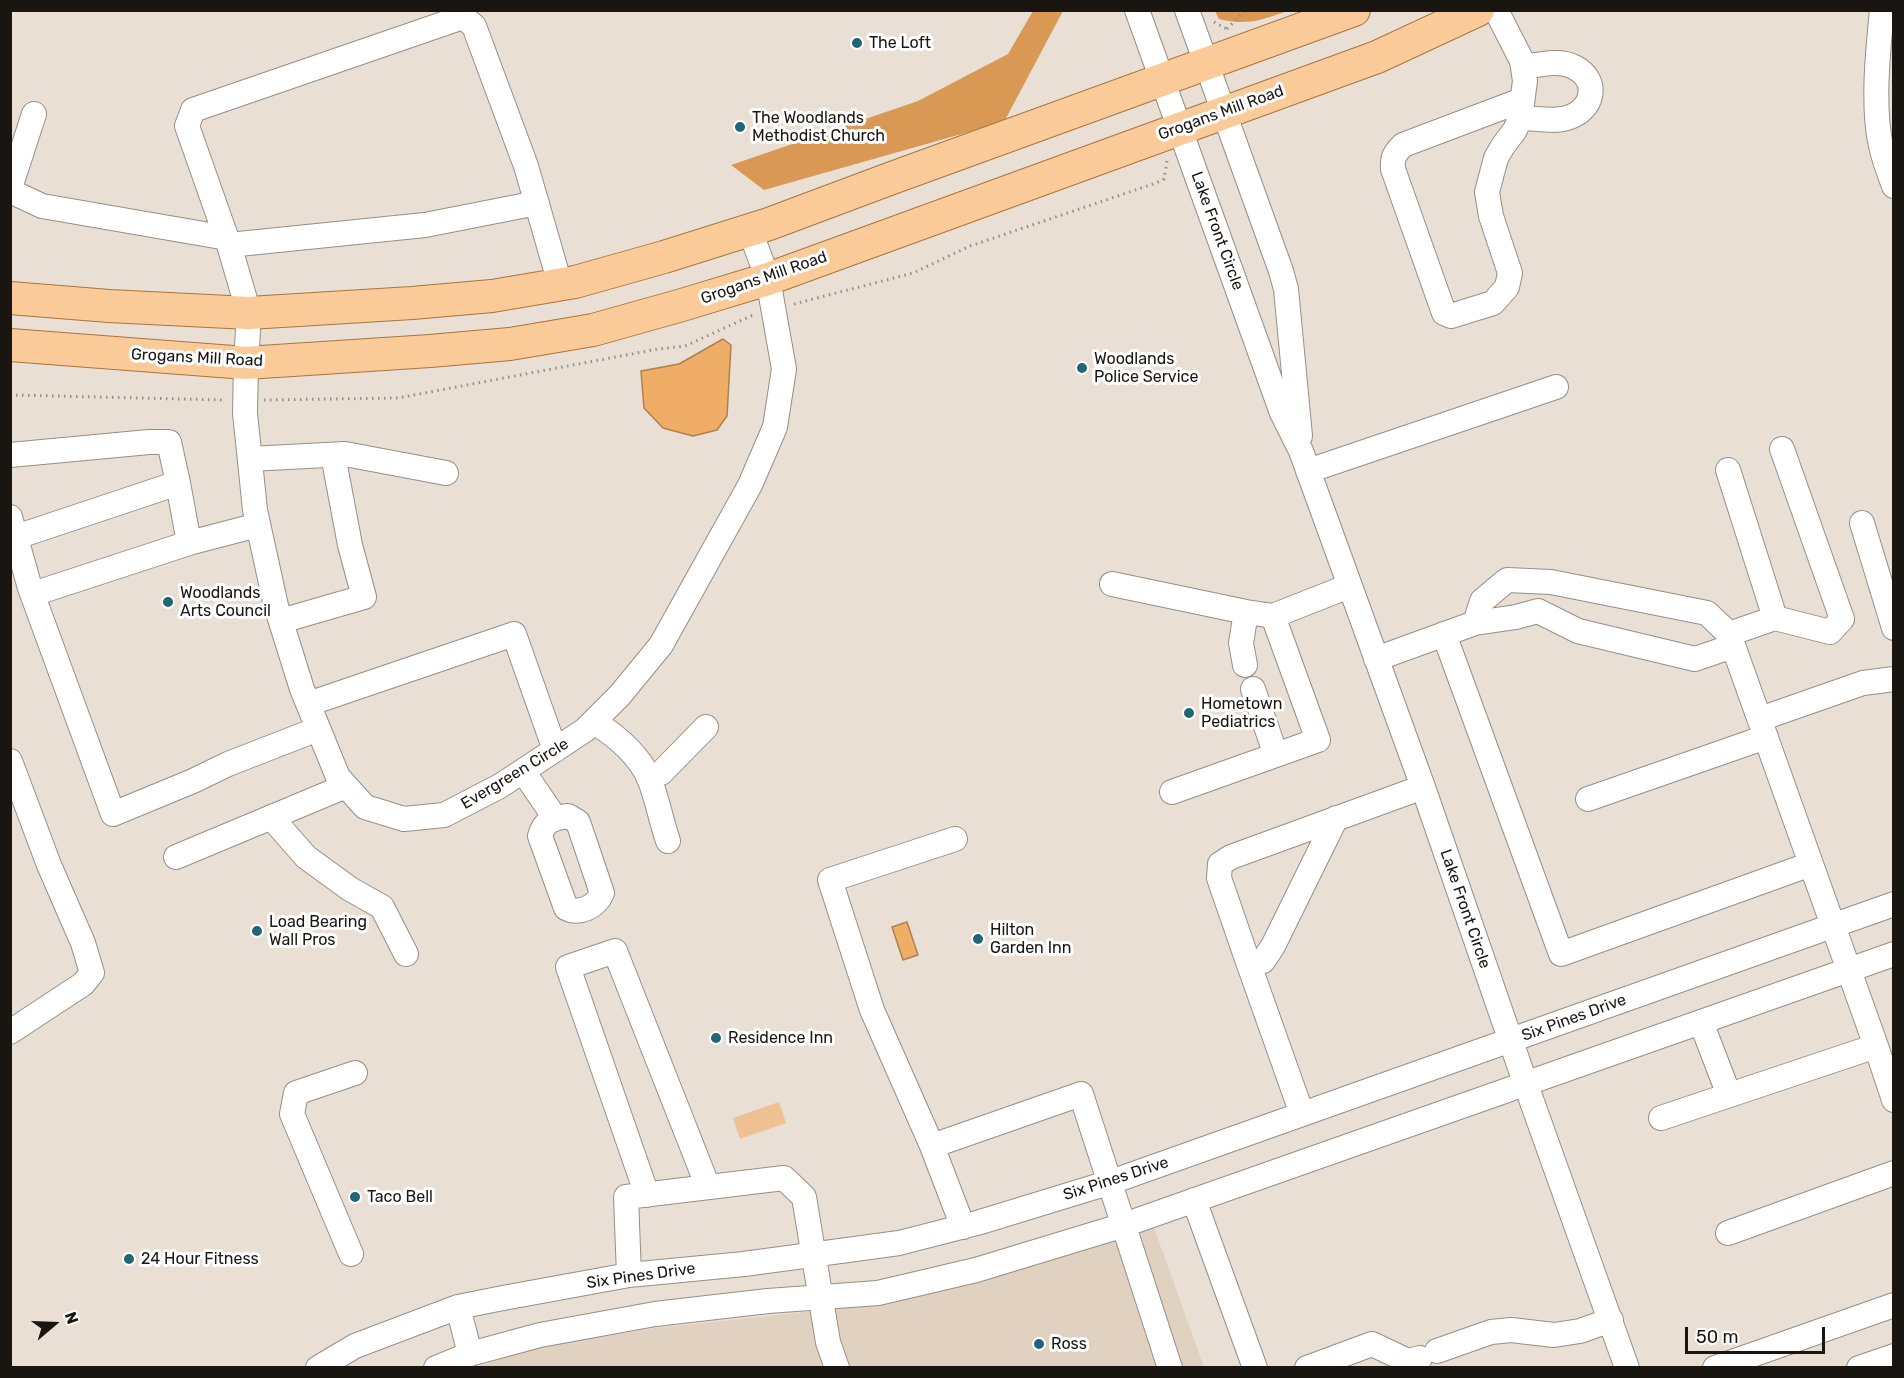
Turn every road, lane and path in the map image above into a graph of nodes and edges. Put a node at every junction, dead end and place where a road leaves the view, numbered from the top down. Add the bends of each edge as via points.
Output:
1 (1137, 10) edge
2 (1187, 10) edge
3 (1354, 10) edge
4 (1478, 10) edge
5 (1496, 10) edge
6 (1882, 10) edge
7 (1206, 64) junction
8 (1523, 67) junction
9 (1162, 79) junction
10 (1521, 109) junction
11 (1224, 112) junction
12 (34, 114) dead end
13 (1180, 128) junction
14 (1893, 186) edge
15 (10, 189) edge
16 (537, 204) junction
17 (750, 231) junction
18 (228, 242) junction
19 (768, 279) junction
20 (560, 284) junction
21 (10, 298) edge
22 (249, 313) junction
23 (10, 345) edge
24 (246, 363) junction
25 (1556, 387) dead end
26 (1782, 448) dead end
27 (10, 455) edge
28 (333, 455) junction
29 (250, 459) junction
30 (1304, 461) junction
31 (1728, 470) dead end
32 (446, 473) dead end
33 (178, 483) junction
34 (1862, 523) dead end
35 (258, 525) junction
36 (13, 527) edge
37 (189, 543) junction
38 (1112, 584) dead end
39 (1349, 586) junction
40 (33, 594) junction
41 (1246, 612) junction
42 (1273, 616) junction
43 (1775, 618) junction
44 (281, 621) junction
45 (1475, 623) junction
46 (1893, 628) edge
47 (1444, 634) junction
48 (1731, 640) junction
49 (1376, 659) junction
50 (1245, 665) dead end
51 (1893, 678) edge
52 (1253, 689) dead end
53 (308, 704) junction
54 (594, 722) junction
55 (706, 727) dead end
56 (1763, 728) junction
57 (318, 729) junction
58 (555, 750) junction
59 (1276, 755) junction
60 (10, 760) edge
61 (524, 771) junction
62 (648, 777) junction
63 (346, 786) junction
64 (1423, 787) junction
65 (1172, 792) dead end
66 (1588, 799) dead end
67 (271, 817) junction
68 (555, 818) dead end
69 (1336, 818) junction
70 (955, 838) dead end
71 (668, 841) dead end
72 (176, 857) dead end
73 (1810, 864) junction
74 (1893, 904) edge
75 (1832, 925) junction
76 (406, 954) dead end
77 (1893, 954) edge
78 (1248, 962) junction
79 (1848, 969) junction
80 (1701, 1022) junction
81 (10, 1032) edge
82 (1511, 1040) junction
83 (1876, 1046) junction
84 (355, 1073) dead end
85 (1525, 1082) junction
86 (1729, 1095) junction
87 (1893, 1100) edge
88 (1302, 1114) junction
89 (1661, 1118) dead end
90 (932, 1146) junction
91 (1893, 1173) edge
92 (1111, 1182) junction
93 (708, 1187) junction
94 (647, 1195) junction
95 (1194, 1200) junction
96 (1124, 1225) junction
97 (963, 1227) junction
98 (1728, 1233) dead end
99 (351, 1254) dead end
100 (812, 1255) junction
101 (628, 1275) junction
102 (820, 1297) junction
103 (1893, 1305) edge
104 (458, 1307) junction
105 (1611, 1320) junction
106 (471, 1354) junction
107 (1893, 1356) edge
108 (318, 1368) edge
109 (436, 1368) edge
110 (837, 1368) edge
111 (1170, 1368) edge
112 (1255, 1368) edge
113 (1307, 1368) edge
114 (1628, 1368) edge
115 (1715, 1368) edge
116 (1859, 1368) edge

1 - 9 street, Lake Front Circle
2 - 7 street, Lake Front Circle
3 - 7 main road
4 - 11 main road, Grogans Mill Road via 1377,57
5 - 8 street
6 - 14 street via 1877,75 1880,144
7 - 9 main road
7 - 11 street, Lake Front Circle
8 - 10 street
8 - 10 street via 1559,63 1573,66 1590,85 1590,99 1582,111 1565,118
9 - 13 street, Lake Front Circle
9 - 17 main road
10 - 10 street via 1515,130 1496,158 1487,192 1510,273 1507,287 1493,303 1451,316 1444,313 1392,160 1403,145
11 - 13 main road, Grogans Mill Road
11 - 30 street, Lake Front Circle via 1286,289
12 - 15 street
13 - 19 main road, Grogans Mill Road
13 - 30 street, Lake Front Circle via 1282,413
15 - 18 street via 42,206
16 - 18 street via 425,225
16 - 18 street, Evergreen Circle via 474,26 463,17 194,110 187,126
16 - 20 street
17 - 19 street, Evergreen Circle
17 - 20 main road
18 - 22 street, Evergreen Circle
19 - 24 main road, Grogans Mill Road via 593,330 510,344
19 - 54 street, Evergreen Circle via 784,369 775,427 750,485 661,645
20 - 22 main road via 492,296
21 - 22 main road
22 - 24 street, Evergreen Circle
23 - 24 main road, Grogans Mill Road
24 - 29 street, Evergreen Circle via 245,413
25 - 30 street
26 - 43 street via 1842,618 1830,632
27 - 33 street via 169,442
28 - 29 street
28 - 32 street
28 - 44 street via 364,597
29 - 35 street, Evergreen Circle
30 - 39 street, Lake Front Circle
31 - 43 street
33 - 36 street
33 - 37 street
34 - 46 street
35 - 37 street
35 - 44 street, Evergreen Circle
36 - 40 street
37 - 40 street
38 - 41 street
39 - 42 street
39 - 49 street, Lake Front Circle
40 - 57 street via 114,814
41 - 42 street
41 - 50 street via 1241,643
42 - 59 street via 1318,740
43 - 48 street
44 - 53 street, Evergreen Circle
45 - 47 street
45 - 48 street via 1538,611 1578,631 1695,659
45 - 48 street via 1482,601 1506,580 1551,582 1707,613
47 - 49 street
47 - 73 street via 1561,954
48 - 56 street
49 - 64 street, Lake Front Circle
51 - 56 street via 1863,683
52 - 59 street
53 - 57 street, Evergreen Circle
53 - 58 street via 514,634
54 - 58 street, Evergreen Circle
54 - 62 street via 615,734
55 - 62 street via 661,773
56 - 66 street
56 - 73 street
57 - 63 street, Evergreen Circle via 338,777
58 - 61 street, Evergreen Circle
59 - 65 street
60 - 81 street via 92,973 83,984
61 - 63 street, Evergreen Circle via 444,815 404,819 365,807
61 - 68 street
62 - 71 street
63 - 67 street
64 - 69 street
64 - 82 street, Lake Front Circle
67 - 72 street
67 - 76 street via 306,857 382,907
69 - 78 street via 1273,946 1263,961
69 - 78 street via 1220,864 1219,878
70 - 90 street via 830,880 872,1010
73 - 75 street
74 - 75 street, Six Pines Drive
75 - 79 street
75 - 82 street, Six Pines Drive
77 - 79 street
78 - 88 street
79 - 80 street
79 - 83 street
80 - 85 street
80 - 86 street
82 - 85 street, Lake Front Circle
82 - 88 street, Six Pines Drive
83 - 86 street
83 - 87 street
84 - 99 street via 296,1093 292,1114
85 - 95 street
85 - 105 street, Lake Front Circle
86 - 89 street
88 - 92 street, Six Pines Drive
90 - 92 street via 1081,1094
90 - 97 street
91 - 98 street
92 - 96 street
92 - 97 street, Six Pines Drive
93 - 94 street
93 - 94 street via 615,951 568,967
93 - 100 street via 784,1178 804,1197
94 - 101 street via 626,1197
95 - 96 street
95 - 112 street
96 - 102 street via 976,1270 878,1293
96 - 111 street
97 - 100 street, Six Pines Drive via 899,1243
100 - 101 street, Six Pines Drive
100 - 102 street
101 - 104 street, Six Pines Drive
102 - 106 street via 655,1314 540,1335
102 - 110 street
103 - 115 street
104 - 106 street
104 - 108 street, Six Pines Drive via 356,1346
105 - 113 street via 1581,1331 1554,1335 1491,1332 1408,1361 1372,1344
105 - 114 street, Lake Front Circle
106 - 109 street
107 - 116 street

